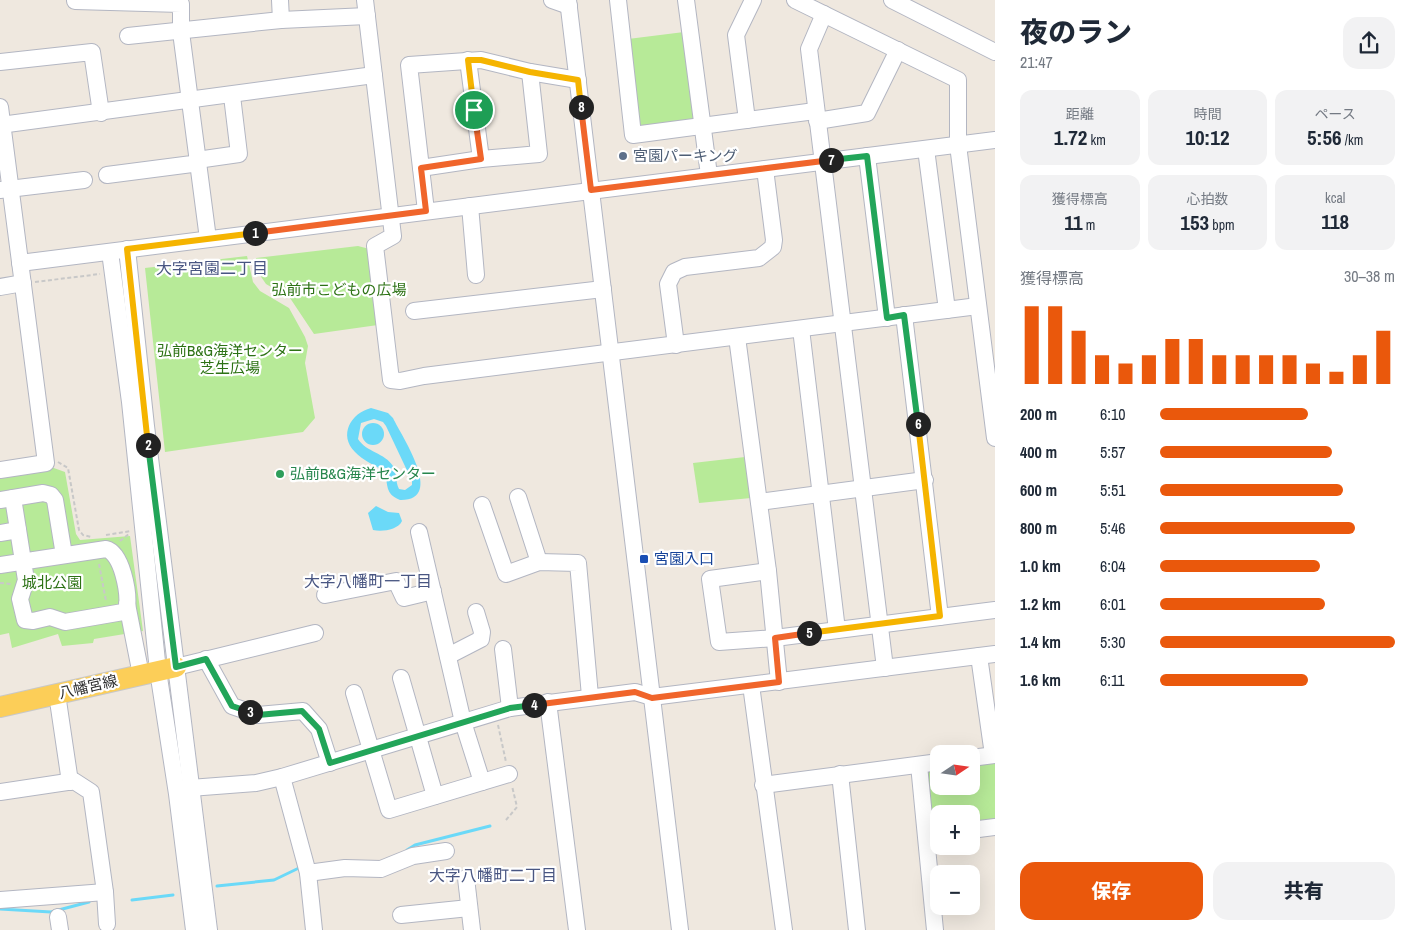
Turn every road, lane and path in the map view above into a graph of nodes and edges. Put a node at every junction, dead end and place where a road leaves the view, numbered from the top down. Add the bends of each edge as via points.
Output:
1 (280, 0) edge
2 (552, 0) edge
3 (618, 0) edge
4 (686, 0) edge
5 (753, 0) edge
6 (795, 0) edge
7 (892, 0) edge
8 (75, 1) dead end
9 (568, 3) edge
10 (366, 8) edge
11 (824, 14) junction
12 (281, 20) junction
13 (181, 32) junction
14 (128, 36) dead end
15 (898, 50) junction
16 (995, 52) edge
17 (468, 60) junction
18 (0, 62) edge
19 (530, 72) junction
20 (374, 76) junction
21 (578, 80) junction
22 (232, 96) junction
23 (190, 102) junction
24 (0, 107) edge
25 (101, 112) junction
26 (816, 116) junction
27 (747, 120) junction
28 (1, 125) edge
29 (702, 126) junction
30 (995, 140) edge
31 (958, 145) junction
32 (926, 149) junction
33 (867, 156) junction
34 (481, 159) junction
35 (197, 160) junction
36 (822, 161) junction
37 (421, 168) junction
38 (765, 169) junction
39 (709, 175) junction
40 (107, 176) dead end
41 (84, 180) dead end
42 (5, 189) edge
43 (591, 190) junction
44 (470, 206) junction
45 (426, 211) junction
46 (391, 216) junction
47 (208, 239) junction
48 (127, 249) junction
49 (110, 252) junction
50 (20, 263) junction
51 (103, 274) dead end
52 (476, 275) dead end
53 (23, 284) junction
54 (0, 287) edge
55 (603, 289) junction
56 (978, 306) junction
57 (947, 310) junction
58 (414, 311) dead end
59 (904, 315) junction
60 (887, 318) junction
61 (842, 324) junction
62 (800, 329) junction
63 (737, 337) junction
64 (676, 345) junction
65 (611, 353) junction
66 (994, 427) edge
67 (46, 463) junction
68 (0, 470) edge
69 (924, 480) junction
70 (862, 488) junction
71 (820, 493) junction
72 (518, 497) dead end
73 (7, 499) edge
74 (759, 502) junction
75 (482, 505) dead end
76 (18, 530) junction
77 (419, 532) dead end
78 (0, 533) edge
79 (114, 546) dead end
80 (64, 555) junction
81 (24, 561) junction
82 (539, 562) junction
83 (106, 563) dead end
84 (0, 566) edge
85 (768, 571) junction
86 (0, 583) edge
87 (13, 585) dead end
88 (433, 591) junction
89 (324, 595) dead end
90 (106, 603) dead end
91 (127, 604) junction
92 (995, 610) edge
93 (476, 612) dead end
94 (940, 616) junction
95 (880, 624) junction
96 (838, 630) junction
97 (315, 633) dead end
98 (775, 638) junction
99 (503, 649) dead end
100 (987, 655) edge
101 (448, 656) junction
102 (206, 659) junction
103 (885, 668) junction
104 (158, 671) junction
105 (401, 678) dead end
106 (779, 682) junction
107 (751, 685) junction
108 (354, 693) dead end
109 (57, 694) junction
110 (590, 696) junction
111 (652, 698) junction
112 (548, 702) junction
113 (0, 707) edge
114 (510, 708) junction
115 (463, 722) junction
116 (417, 736) junction
117 (371, 750) junction
118 (994, 755) edge
119 (980, 757) edge
120 (330, 763) junction
121 (930, 763) edge
122 (919, 765) junction
123 (509, 774) dead end
124 (840, 774) junction
125 (282, 777) junction
126 (70, 782) junction
127 (482, 782) junction
128 (763, 784) junction
129 (190, 788) junction
130 (0, 792) edge
131 (435, 796) junction
132 (930, 824) edge
133 (995, 827) edge
134 (980, 829) edge
135 (446, 851) dead end
136 (933, 855) edge
137 (308, 872) junction
138 (466, 878) dead end
139 (105, 892) junction
140 (0, 900) edge
141 (469, 908) junction
142 (401, 915) dead end
143 (107, 924) dead end
144 (194, 930) edge
145 (209, 930) edge
146 (314, 930) edge
147 (472, 930) edge
148 (577, 930) edge
149 (680, 930) edge
150 (784, 930) edge
151 (857, 930) edge
152 (935, 930) edge

1 - 12 street
2 - 9 street
3 - 29 street via 633,135
4 - 29 street
5 - 27 street via 736,35
6 - 11 street
7 - 16 street
8 - 13 street via 181,4
9 - 21 street
10 - 12 street
10 - 20 street
11 - 15 street
11 - 26 street via 809,49
12 - 13 street
13 - 14 street
13 - 23 street
15 - 26 street via 867,113
15 - 31 street via 958,80
17 - 19 street
17 - 34 street
17 - 37 street via 409,65
18 - 25 street via 92,52
19 - 21 street
19 - 34 street via 539,154
20 - 22 street
20 - 46 street
21 - 43 street
22 - 23 street
22 - 35 street via 239,154
23 - 25 street
23 - 35 street
24 - 28 street
25 - 28 street
26 - 27 street
26 - 36 street
27 - 29 street
28 - 42 street
29 - 39 street
30 - 31 street
31 - 32 street
31 - 56 street
32 - 33 street
32 - 57 street
33 - 36 street
33 - 60 street
34 - 37 street
35 - 40 street via 192,164
35 - 47 street
36 - 38 street
36 - 61 street
37 - 45 street
38 - 39 street
38 - 64 street via 773,247 759,258 685,267 674,272 668,284
39 - 43 street
41 - 42 street
42 - 50 street
43 - 44 street
43 - 55 street
44 - 45 street
44 - 52 street via 480,255
45 - 46 street
46 - 47 street
46 - 65 street via 393,236 375,246 391,380
47 - 48 street
48 - 49 street
48 - 104 street via 146,426
49 - 50 street
49 - 104 street
50 - 53 street
51 - 53 path
53 - 54 street
53 - 67 street
55 - 58 street
55 - 65 street
56 - 57 street
56 - 66 street
57 - 59 street
59 - 60 street
59 - 69 street
60 - 61 street
61 - 62 street
61 - 70 street
62 - 63 street
62 - 71 street
63 - 64 street
63 - 74 street
64 - 65 street
65 - 111 street
67 - 68 street
67 - 79 path via 60,462 68,468 79,530 83,535 91,537 134,530
69 - 70 street
69 - 94 street
70 - 71 street
70 - 95 street
71 - 74 street
71 - 96 street
72 - 82 street
73 - 76 street
73 - 80 street via 43,493 52,495
74 - 85 street
75 - 82 street via 506,574
76 - 78 street
76 - 81 street
77 - 88 street
80 - 81 street
80 - 91 street via 106,549 113,552 120,561
81 - 84 street
81 - 91 street via 26,580 20,599 25,620 50,617 65,622 124,612
82 - 110 street via 578,563
83 - 90 path via 98,564
85 - 98 street
85 - 98 street via 710,579 719,642
86 - 87 path
88 - 89 street via 404,598 396,581
88 - 101 street
91 - 104 street
92 - 94 street
93 - 101 street via 482,639
94 - 95 street
95 - 96 street
95 - 103 street
96 - 98 street
97 - 102 street
98 - 106 street
99 - 114 street
100 - 103 street
100 - 118 street
101 - 115 street
102 - 104 street
102 - 120 street via 232,706 258,715 302,711 319,729
103 - 106 street
104 - 109 main road, 八幡宮線
104 - 129 street via 186,732
104 - 144 street
105 - 116 street
106 - 107 street
107 - 111 street
107 - 128 street
108 - 117 street
109 - 113 main road, 八幡宮線
109 - 126 street
110 - 111 street via 635,692
110 - 112 street
111 - 149 street
112 - 114 street
112 - 148 street
114 - 115 street
115 - 116 street
115 - 127 street
116 - 117 street
116 - 131 street
117 - 120 street
117 - 131 street via 389,810
118 - 119 street
120 - 125 street
121 - 122 street
122 - 124 street
122 - 132 street
123 - 127 street
124 - 128 street
124 - 151 street
125 - 129 street via 256,783
125 - 137 street
126 - 130 street
126 - 139 street via 81,784 90,792
127 - 131 street
128 - 150 street
129 - 145 street
133 - 134 street
135 - 137 street via 413,856 381,868
136 - 152 street
137 - 146 street
138 - 141 street
139 - 140 street
139 - 143 street
141 - 142 street
141 - 147 street

